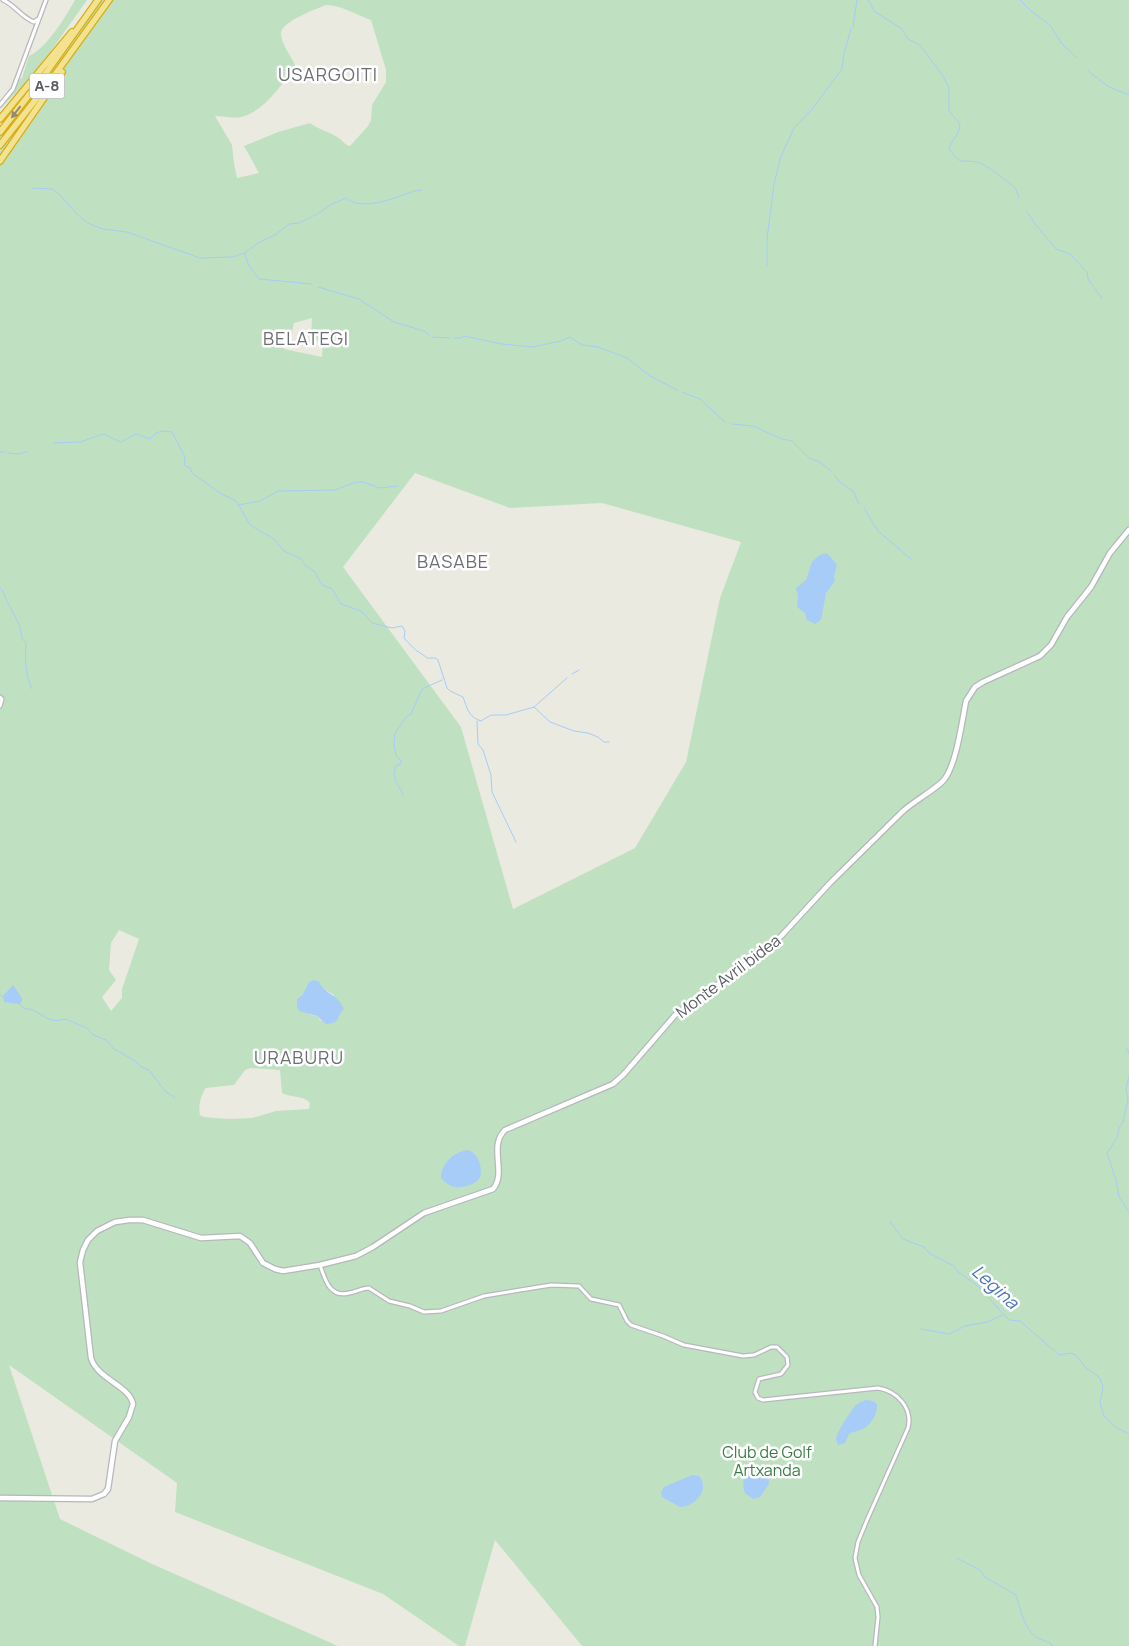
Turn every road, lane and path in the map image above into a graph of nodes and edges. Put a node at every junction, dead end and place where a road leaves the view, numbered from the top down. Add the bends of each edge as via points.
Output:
1 (3, 0) edge
2 (46, 0) edge
3 (98, 0) edge
4 (109, 0) edge
5 (87, 16) junction
6 (38, 19) junction
7 (91, 26) junction
8 (0, 104) edge
9 (0, 119) edge
10 (0, 132) edge
11 (0, 145) edge
12 (0, 161) edge
13 (1129, 530) edge
14 (0, 697) edge
15 (0, 706) edge
16 (320, 1265) junction
17 (0, 1498) edge
18 (874, 1646) edge

1 - 6 street via 10,2 28,20 34,22
2 - 6 street
3 - 5 highway, A-8
4 - 7 highway, A-8
5 - 9 highway
5 -> 10 highway, A-8
6 - 8 street via 13,89
7 - 11 highway, A-8
7 - 12 highway
13 - 16 street, Monte Avril bidea via 1110,553 1092,587 1072,609 1048,649 1040,656 983,682 970,694 951,768 941,783 910,804 772,946 676,1014 613,1084 505,1130 498,1141 498,1175 493,1189 424,1213 356,1256
14 - 15 street
16 - 17 street via 283,1271 275,1269 263,1263 242,1237 200,1238 143,1220 115,1222 98,1231 85,1244 79,1267 91,1358 98,1371 128,1395 133,1404 115,1441 108,1488 104,1494 92,1498
16 - 18 street via 327,1286 335,1292 347,1294 369,1288 390,1301 424,1312 441,1311 484,1296 526,1288 578,1285 591,1299 619,1305 631,1325 684,1346 743,1356 777,1347 783,1352 788,1365 781,1374 759,1379 755,1392 763,1400 878,1388 894,1394 907,1410 908,1428 858,1542 855,1558 859,1575 877,1607

